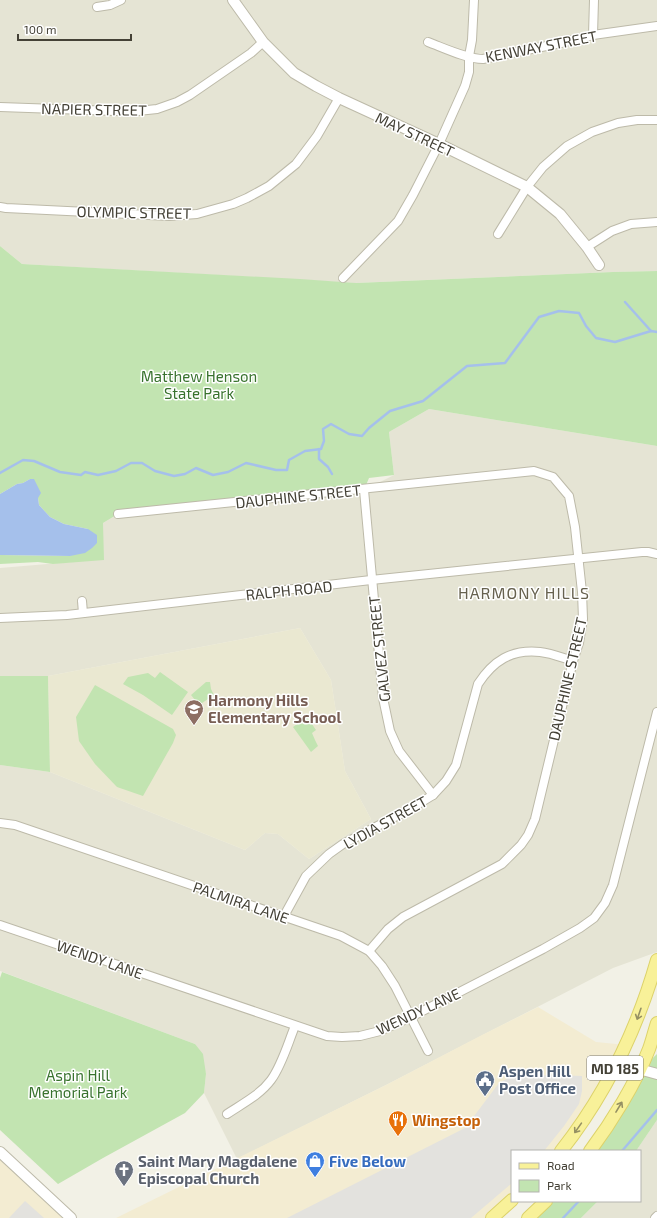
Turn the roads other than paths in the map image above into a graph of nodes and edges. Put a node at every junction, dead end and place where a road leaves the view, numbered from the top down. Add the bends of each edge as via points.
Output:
1 (121, 0) edge
2 (233, 0) edge
3 (474, 0) edge
4 (594, 0) edge
5 (97, 7) dead end
6 (657, 26) edge
7 (593, 35) junction
8 (263, 42) junction
9 (428, 42) dead end
10 (469, 56) junction
11 (339, 98) junction
12 (0, 107) edge
13 (657, 120) edge
14 (439, 144) junction
15 (527, 187) junction
16 (0, 207) edge
17 (657, 222) edge
18 (498, 234) dead end
19 (587, 247) junction
20 (599, 265) dead end
21 (343, 278) dead end
22 (364, 490) junction
23 (118, 514) dead end
24 (657, 554) edge
25 (578, 559) junction
26 (371, 580) junction
27 (82, 601) dead end
28 (83, 613) junction
29 (0, 618) edge
30 (573, 662) junction
31 (657, 712) edge
32 (433, 795) junction
33 (0, 823) edge
34 (284, 916) junction
35 (0, 925) edge
36 (369, 951) junction
37 (657, 960) edge
38 (411, 1018) junction
39 (657, 1023) edge
40 (295, 1026) junction
41 (428, 1051) dead end
42 (617, 1063) junction
43 (640, 1070) junction
44 (657, 1074) edge
45 (227, 1114) dead end
46 (562, 1150) edge
47 (591, 1150) edge
48 (0, 1152) edge
49 (511, 1201) edge
50 (545, 1202) edge
51 (657, 1216) edge
52 (71, 1218) edge
53 (492, 1218) edge
54 (528, 1218) edge
55 (655, 1218) edge

1 - 5 street
2 - 8 street, MAY STREET
3 - 10 street
4 - 7 street
6 - 7 street, KENWAY STREET
7 - 10 street, KENWAY STREET via 479,59
8 - 11 street, MAY STREET via 294,73
8 - 12 street, NAPIER STREET via 190,95 158,109 132,111
9 - 10 street, KENWAY STREET
10 - 14 street via 469,72 465,86
11 - 14 street, MAY STREET
11 - 16 street, OLYMPIC STREET via 317,136 296,164 269,186 233,204 197,214 169,216
13 - 15 street via 618,123 592,132 567,146
14 - 15 street, MAY STREET
14 - 21 street via 398,221
15 - 18 street
15 - 19 street, MAY STREET via 560,214
17 - 19 street via 631,224 612,231
19 - 20 street, MAY STREET
22 - 23 street, DAUPHINE STREET via 322,492
22 - 25 street, DAUPHINE STREET via 534,471 553,477 569,496
22 - 26 street, GALVEZ STREET
24 - 25 street via 642,552
25 - 26 street, RALPH ROAD
25 - 30 street, DAUPHINE STREET via 583,619
26 - 28 street, RALPH ROAD
26 - 32 street, GALVEZ STREET via 383,698 390,731 399,751
27 - 28 street
28 - 29 street, RALPH ROAD
30 - 32 street, LYDIA STREET via 541,652 521,652 503,658 493,665 478,684 456,765
30 - 36 street, DAUPHINE STREET via 535,819 522,845 502,864 403,917 388,929
31 - 38 street, WENDY LANE via 613,885 605,903 594,918 543,949
32 - 34 street, LYDIA STREET via 329,854 306,876
33 - 34 street, PALMIRA LANE via 15,825
34 - 36 street, PALMIRA LANE via 341,936
35 - 40 street, WENDY LANE
36 - 38 street, PALMIRA LANE via 395,986
37 -> 42 main road, MD 185 via 636,1023
38 - 40 street, WENDY LANE via 360,1036 327,1036
38 - 41 street, PALMIRA LANE
39 - 43 main road, MD 185
40 - 45 street via 271,1080 255,1096
42 - 43 street
42 -> 46 main road, MD 185
43 - 44 street
47 -> 43 main road, MD 185
48 - 52 street
49 - 53 main road
50 - 54 main road
51 - 55 street

